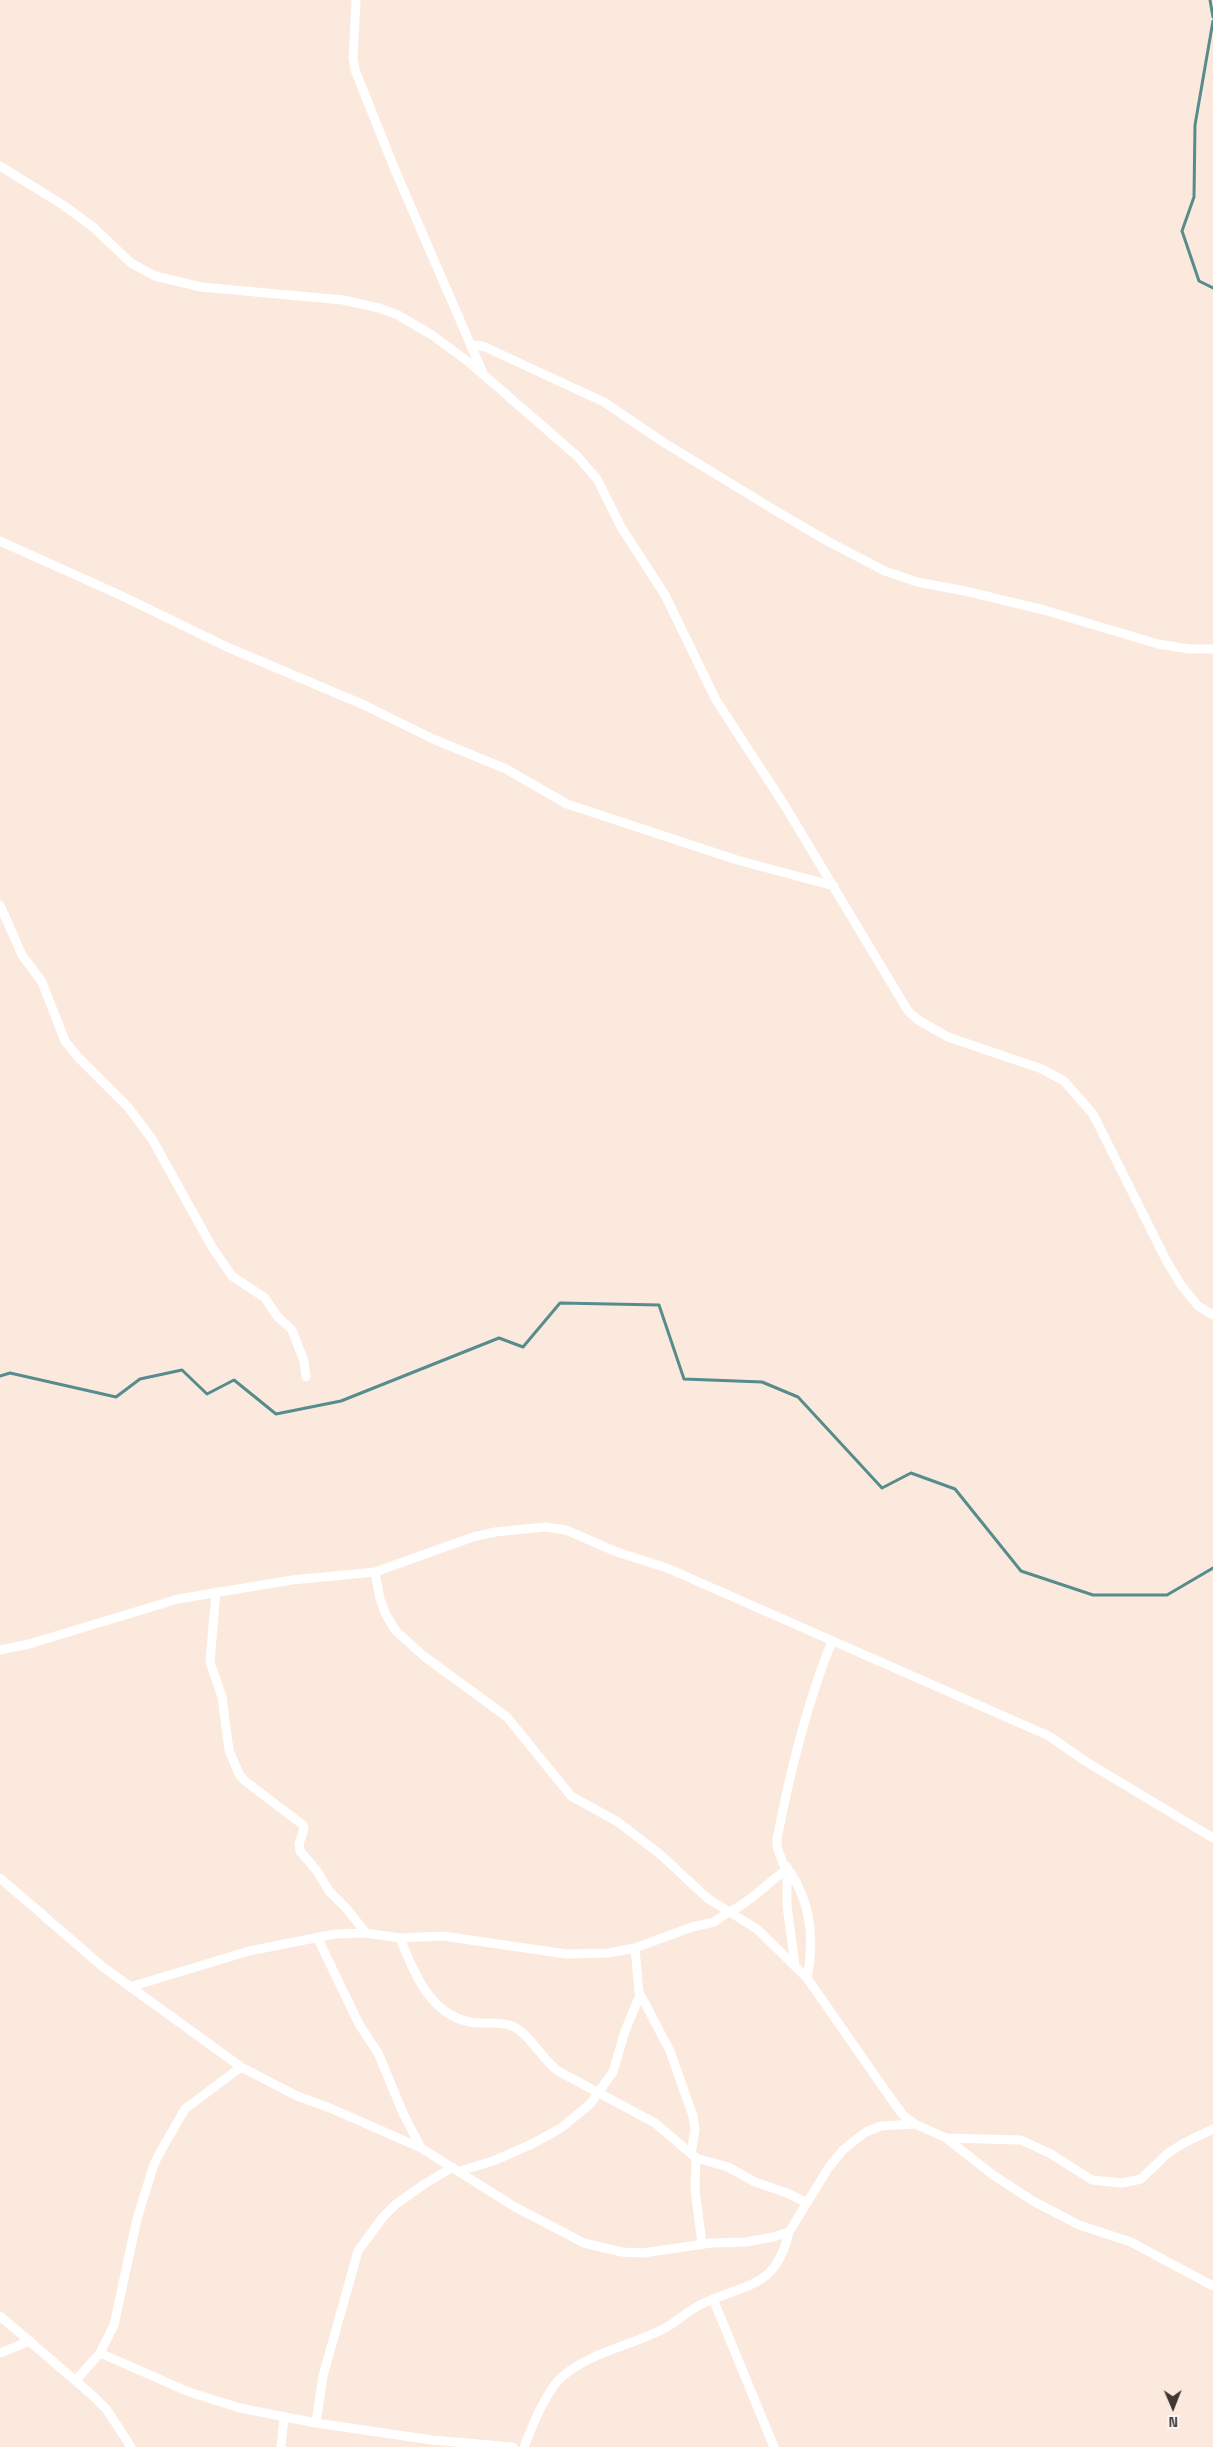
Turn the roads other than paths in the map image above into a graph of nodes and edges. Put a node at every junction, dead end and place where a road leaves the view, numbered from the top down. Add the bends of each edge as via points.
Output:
1 (356, 0) edge
2 (0, 166) edge
3 (471, 347) junction
4 (486, 378) junction
5 (0, 542) edge
6 (1213, 649) edge
7 (834, 886) junction
8 (0, 906) edge
9 (1213, 1316) edge
10 (306, 1377) dead end
11 (375, 1572) junction
12 (216, 1592) junction
13 (832, 1641) junction
14 (0, 1650) edge
15 (1213, 1838) edge
16 (785, 1867) junction
17 (0, 1878) edge
18 (730, 1911) junction
19 (366, 1933) junction
20 (317, 1937) junction
21 (400, 1938) junction
22 (634, 1948) junction
23 (796, 1965) junction
24 (807, 1978) junction
25 (130, 1987) junction
26 (640, 1995) junction
27 (241, 2067) junction
28 (599, 2093) junction
29 (915, 2124) junction
30 (1213, 2129) edge
31 (946, 2138) junction
32 (420, 2148) junction
33 (694, 2156) junction
34 (456, 2169) junction
35 (807, 2203) junction
36 (789, 2232) junction
37 (702, 2244) junction
38 (1213, 2286) edge
39 (713, 2299) junction
40 (0, 2316) edge
41 (30, 2341) junction
42 (0, 2352) edge
43 (100, 2353) junction
44 (76, 2380) junction
45 (284, 2417) junction
46 (316, 2423) junction
47 (131, 2447) edge
48 (281, 2447) edge
49 (513, 2447) edge
50 (524, 2447) edge
51 (774, 2447) edge

1 - 3 street via 355,70
2 - 4 street via 62,204 93,227 130,263 156,276 201,287 318,297 379,308 432,335
3 - 4 street
3 - 6 street via 485,347 604,402 760,501 885,571 922,583 1044,610 1158,644
4 - 7 street via 564,444 593,474 625,534 668,601 716,700
5 - 7 street via 227,647 499,766 567,804 737,860
7 - 9 street via 895,993 918,1020 967,1045 1056,1075 1069,1087 1092,1114 1171,1268 1198,1306
8 - 10 street via 22,955 42,982 65,1040 128,1107 152,1138 203,1232 232,1276 265,1298 292,1330 304,1361
11 - 12 street
11 - 13 street via 473,1536 519,1529 558,1529 667,1568
11 - 18 street via 386,1615 406,1641 506,1717 571,1796 624,1827 661,1854 707,1898
12 - 14 street via 178,1599
12 - 19 street via 210,1662 222,1697 229,1750 235,1765 252,1788 302,1825 300,1851 328,1891 347,1908
13 - 15 street via 1049,1736
13 - 16 street via 794,1757 777,1839
16 - 18 street via 750,1901
16 - 23 street
16 - 24 street via 797,1883 806,1906 811,1950
17 - 25 street via 103,1968
18 - 22 street via 714,1922
18 - 23 street via 756,1929
19 - 20 street
19 - 21 street
20 - 25 street via 242,1952
20 - 32 street via 359,2024 378,2053
21 - 22 street via 461,1938 566,1954 609,1953
21 - 28 street via 416,1975 443,2010 467,2022 501,2023 518,2029 544,2060
22 - 26 street
23 - 24 street
24 - 29 street via 892,2100
25 - 27 street
26 - 28 street via 614,2068
26 - 33 street via 670,2051 691,2109 695,2129
27 - 32 street via 297,2096
27 - 43 street via 186,2109 158,2155 137,2219 114,2325
28 - 33 street via 655,2123
28 - 34 street via 584,2111 547,2136 505,2156
29 - 31 street
29 - 35 street via 881,2126 866,2132 843,2150
30 - 31 street via 1168,2153 1141,2179 1122,2183 1092,2180 1051,2154 1021,2140
31 - 38 street via 1033,2201 1079,2225 1131,2242
32 - 34 street
33 - 35 street via 728,2167
33 - 37 street
34 - 37 street via 534,2218 599,2247 643,2253
34 - 46 street via 422,2185 395,2205 358,2251 323,2376
35 - 36 street
36 - 37 street via 760,2240
36 - 39 street via 779,2261 764,2279
39 - 50 street via 667,2327 586,2361 563,2376 551,2391
39 - 51 street
40 - 41 street
41 - 42 street
41 - 44 street
43 - 44 street
43 - 45 street via 189,2392
44 - 47 street via 107,2410
45 - 46 street
45 - 48 street
46 - 49 street via 432,2440

